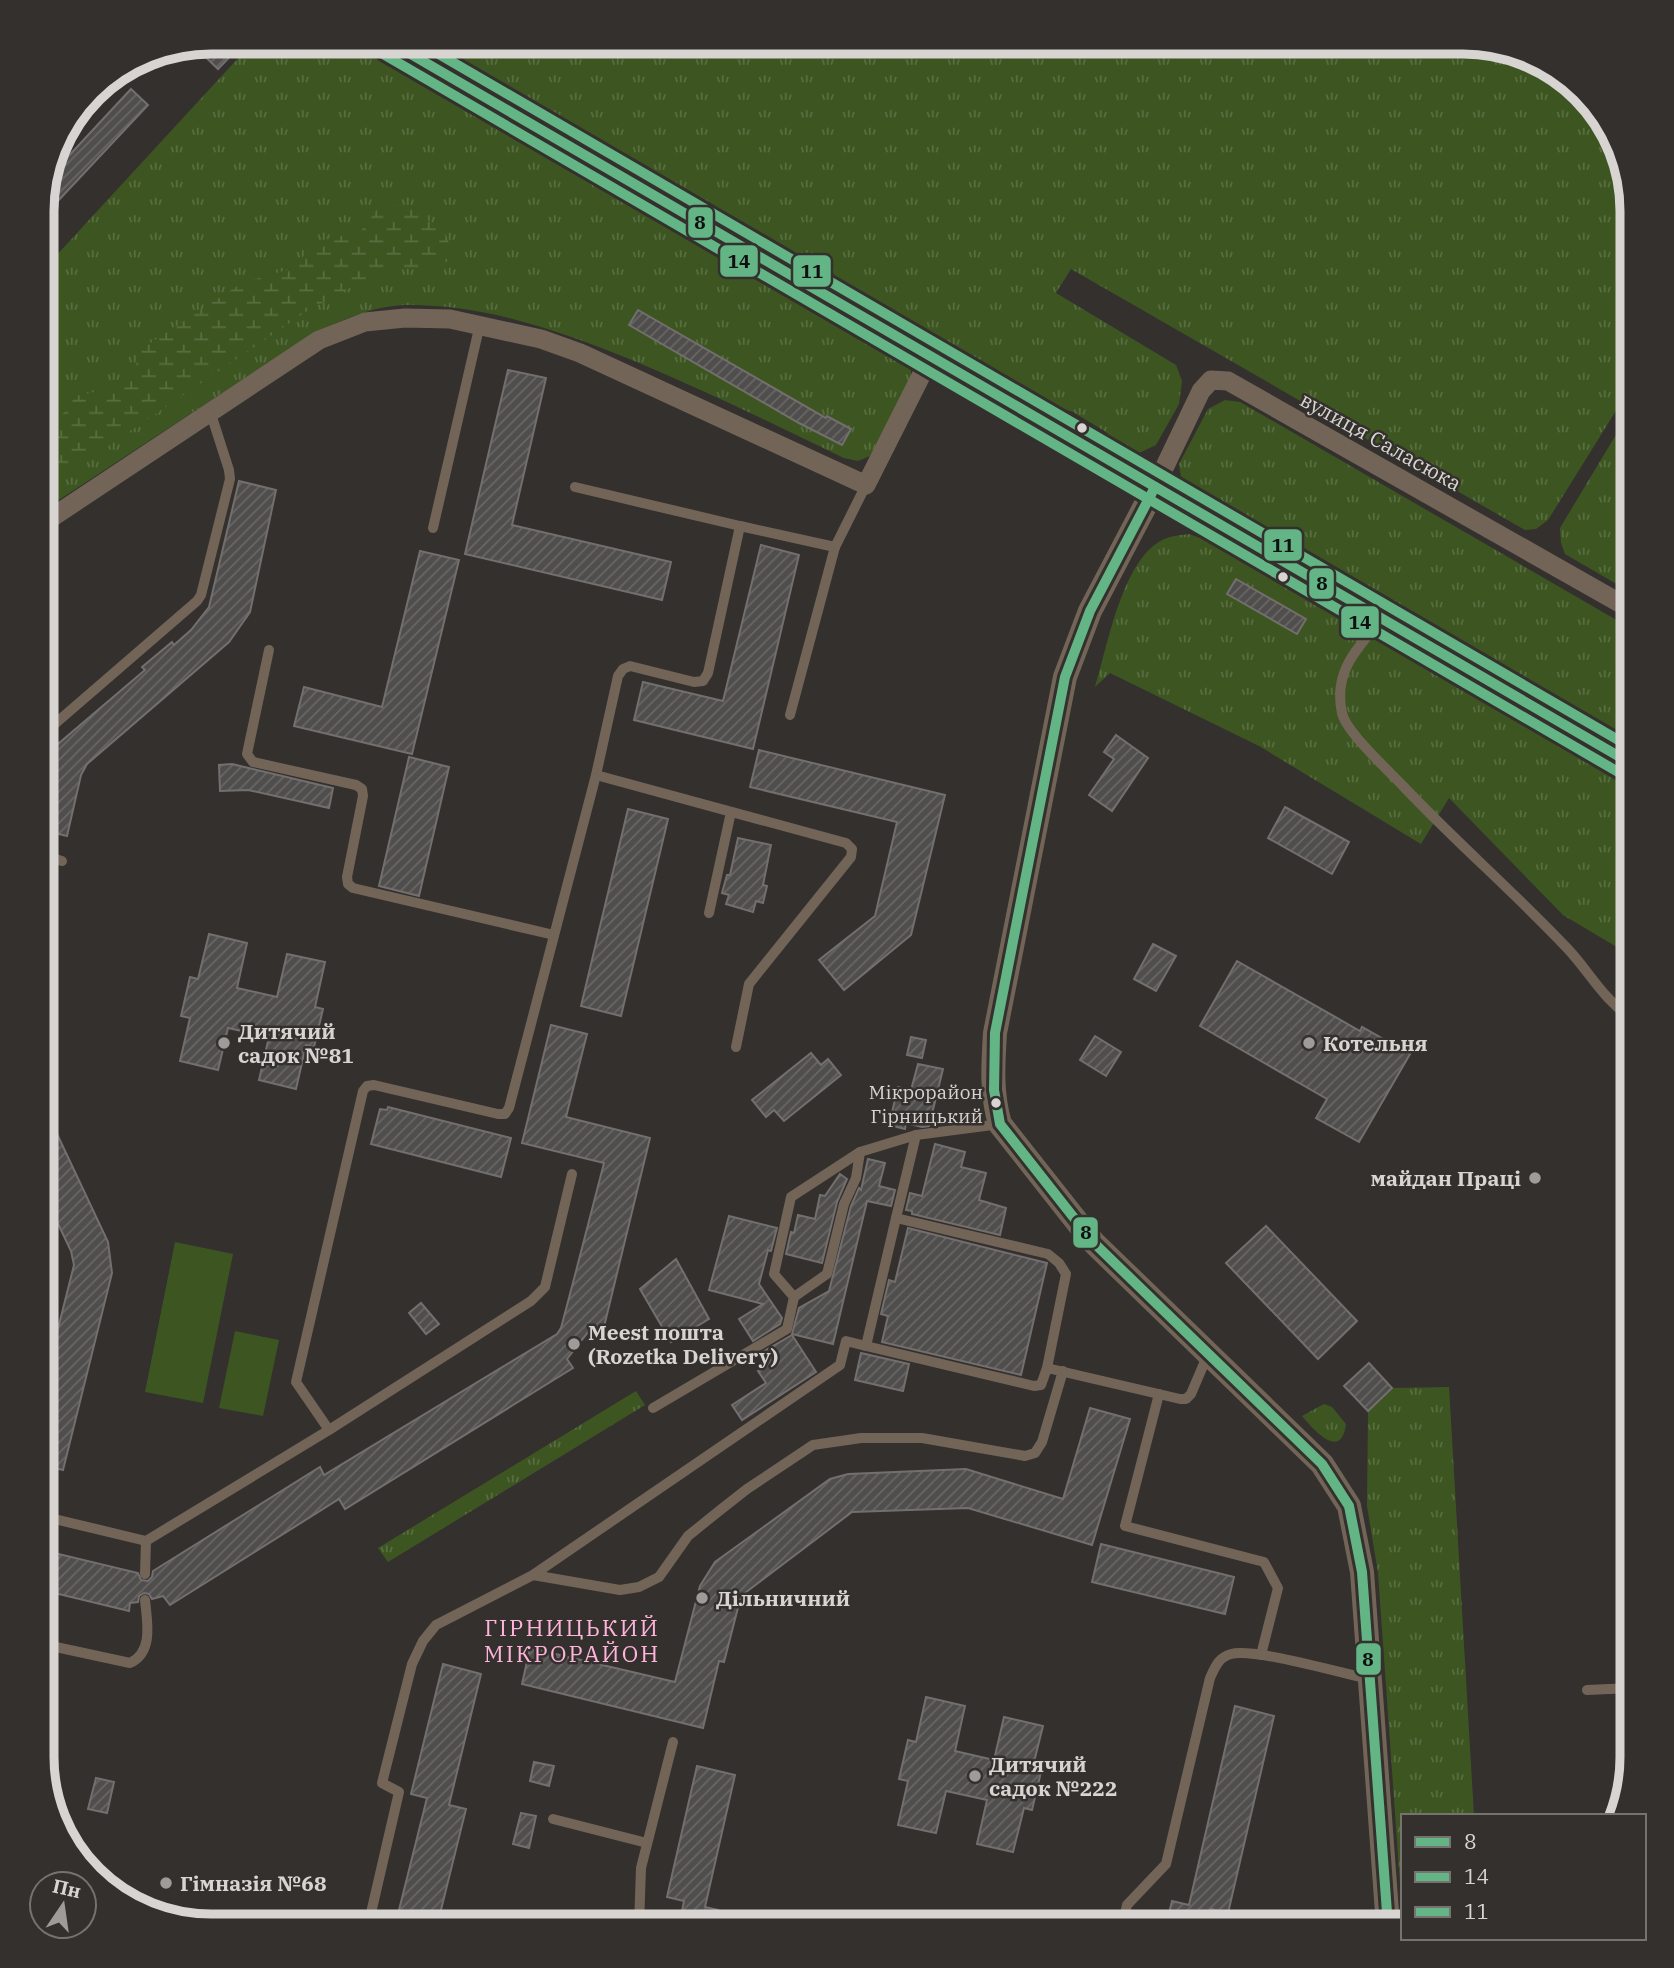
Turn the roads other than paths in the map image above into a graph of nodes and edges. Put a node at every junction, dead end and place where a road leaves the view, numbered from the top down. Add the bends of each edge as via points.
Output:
1 (411, 54) edge
2 (480, 324) junction
3 (931, 356) junction
4 (211, 414) junction
5 (866, 485) junction
6 (575, 487) dead end
7 (1154, 487) junction
8 (55, 516) edge
9 (740, 526) junction
10 (433, 528) dead end
11 (835, 547) junction
12 (1620, 603) edge
13 (1382, 619) junction
14 (269, 650) dead end
15 (790, 715) dead end
16 (55, 723) edge
17 (1620, 757) edge
18 (596, 775) junction
19 (731, 812) junction
20 (55, 859) edge
21 (62, 861) dead end
22 (709, 913) dead end
23 (554, 935) junction
24 (1620, 1008) edge
25 (737, 1047) dead end
26 (1000, 1124) junction
27 (916, 1135) junction
28 (860, 1152) junction
29 (572, 1174) dead end
30 (896, 1218) junction
31 (794, 1297) junction
32 (866, 1346) junction
33 (1209, 1353) junction
34 (1047, 1368) junction
35 (1063, 1371) junction
36 (1159, 1394) junction
37 (653, 1408) dead end
38 (329, 1430) junction
39 (54, 1519) edge
40 (146, 1541) junction
41 (145, 1574) dead end
42 (533, 1576) junction
43 (145, 1600) dead end
44 (54, 1647) edge
45 (1261, 1655) junction
46 (1369, 1679) junction
47 (1620, 1689) edge
48 (1587, 1690) dead end
49 (673, 1742) dead end
50 (553, 1819) dead end
51 (647, 1843) junction
52 (371, 1914) edge
53 (639, 1914) edge
54 (1125, 1914) edge
55 (1387, 1914) edge

1 - 3 main road
2 - 4 street via 405,317 365,321 319,340
2 - 5 street via 580,352
2 - 10 lane
3 - 5 street
3 - 7 main road
4 - 8 street
4 - 16 lane via 230,479 201,595
5 - 11 lane
6 - 9 lane
7 - 12 street, вулиця Саласюка via 1201,391 1211,380 1228,381
7 - 13 main road
7 - 26 street via 1090,611 1065,677 995,1033 992,1078
9 - 11 lane
9 - 18 lane via 708,673 703,681 694,682 631,666 623,668
11 - 15 lane
13 - 17 main road
13 - 24 lane via 1343,673 1339,687 1342,716 1435,820 1567,948
14 - 23 lane via 247,754 253,762 362,789 348,884
18 - 19 lane
18 - 23 lane
19 - 22 lane
19 - 25 lane via 846,843 852,849 851,857 750,984
20 - 21 lane
23 - 38 lane via 505,1114 374,1085 363,1091 296,1382
26 - 27 lane
26 - 33 street via 1093,1242
27 - 28 lane
27 - 30 lane
28 - 31 lane via 827,1274
28 - 31 lane via 791,1197 774,1274
29 - 38 lane via 545,1287 539,1295
30 - 32 lane
30 - 34 lane via 1048,1254 1059,1263 1066,1274
31 - 37 lane via 787,1329
32 - 34 lane via 1034,1386 1041,1385
32 - 42 lane via 846,1341 840,1365
33 - 36 lane via 1186,1399
33 - 46 street via 1322,1464 1349,1506 1362,1572
34 - 35 lane
35 - 36 lane
35 - 42 lane via 1035,1453 1025,1456 922,1438 861,1438 813,1445 688,1536 659,1577 639,1587 620,1590
36 - 45 lane via 1125,1526 1264,1562 1278,1588
38 - 40 lane
39 - 40 lane
40 - 41 lane
42 - 52 lane via 436,1625 423,1641 412,1664 382,1783 400,1791
43 - 44 lane via 148,1636 141,1654 130,1663
45 - 46 lane
45 - 54 lane via 1230,1654 1216,1663 1166,1864 1127,1905
46 - 55 street
47 - 48 lane
49 - 51 lane
50 - 51 lane
51 - 53 lane via 640,1868

